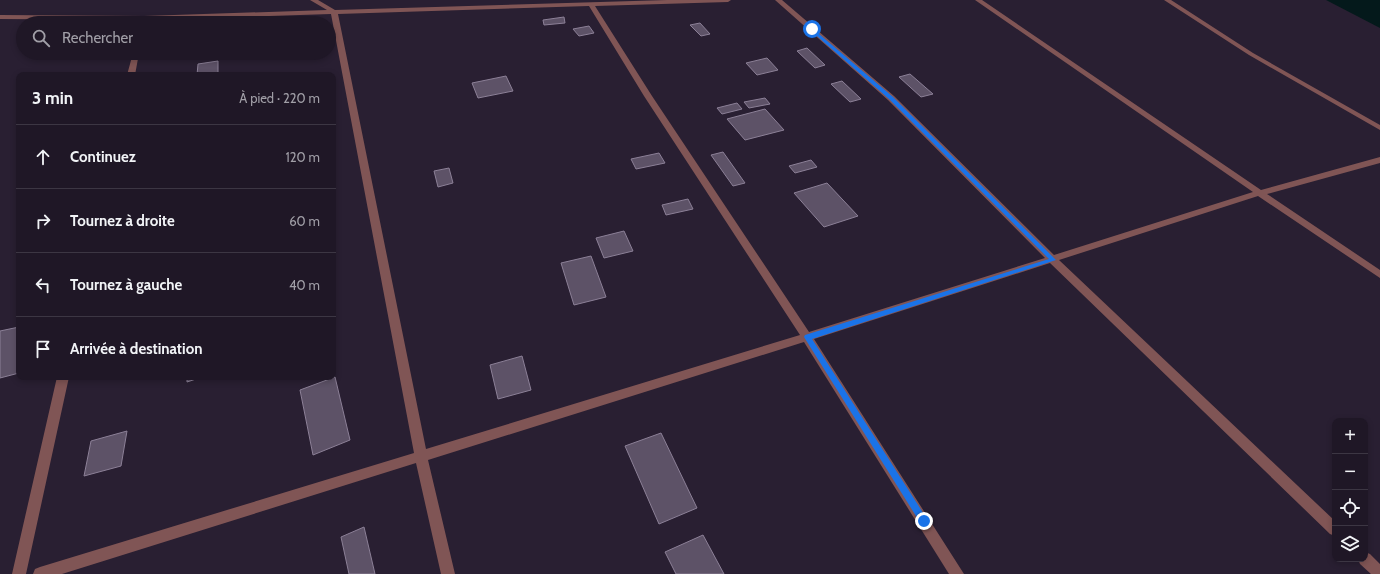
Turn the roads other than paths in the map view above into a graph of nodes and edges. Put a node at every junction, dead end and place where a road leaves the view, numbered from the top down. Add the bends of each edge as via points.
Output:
1 (313, 0) edge
2 (490, 0) edge
3 (728, 0) edge
4 (778, 0) edge
5 (978, 0) edge
6 (1167, 0) edge
7 (591, 5) junction
8 (474, 8) junction
9 (334, 12) junction
10 (249, 16) edge
11 (335, 16) edge
12 (0, 17) edge
13 (16, 17) edge
14 (336, 22) edge
15 (134, 60) edge
16 (132, 72) edge
17 (1380, 128) edge
18 (1380, 160) edge
19 (1258, 193) junction
20 (1053, 260) junction
21 (1380, 275) edge
22 (807, 337) junction
23 (62, 380) edge
24 (421, 457) junction
25 (1332, 527) edge
26 (1368, 562) edge
27 (1380, 573) edge
28 (19, 574) edge
29 (40, 574) edge
30 (448, 574) edge
31 (957, 574) edge

1 - 9 street
2 - 8 street
3 - 7 street
4 - 20 street via 891,98
5 - 19 street
6 - 17 street via 1251,54
7 - 8 street
7 - 22 street
8 - 9 street
9 - 10 street
9 - 11 street
12 - 13 street
14 - 24 street
15 - 16 street
18 - 19 street
19 - 20 street
19 - 21 street
20 - 22 street
20 - 25 street
22 - 24 street
22 - 31 street
23 - 28 street
24 - 29 street
24 - 30 street
26 - 27 street

